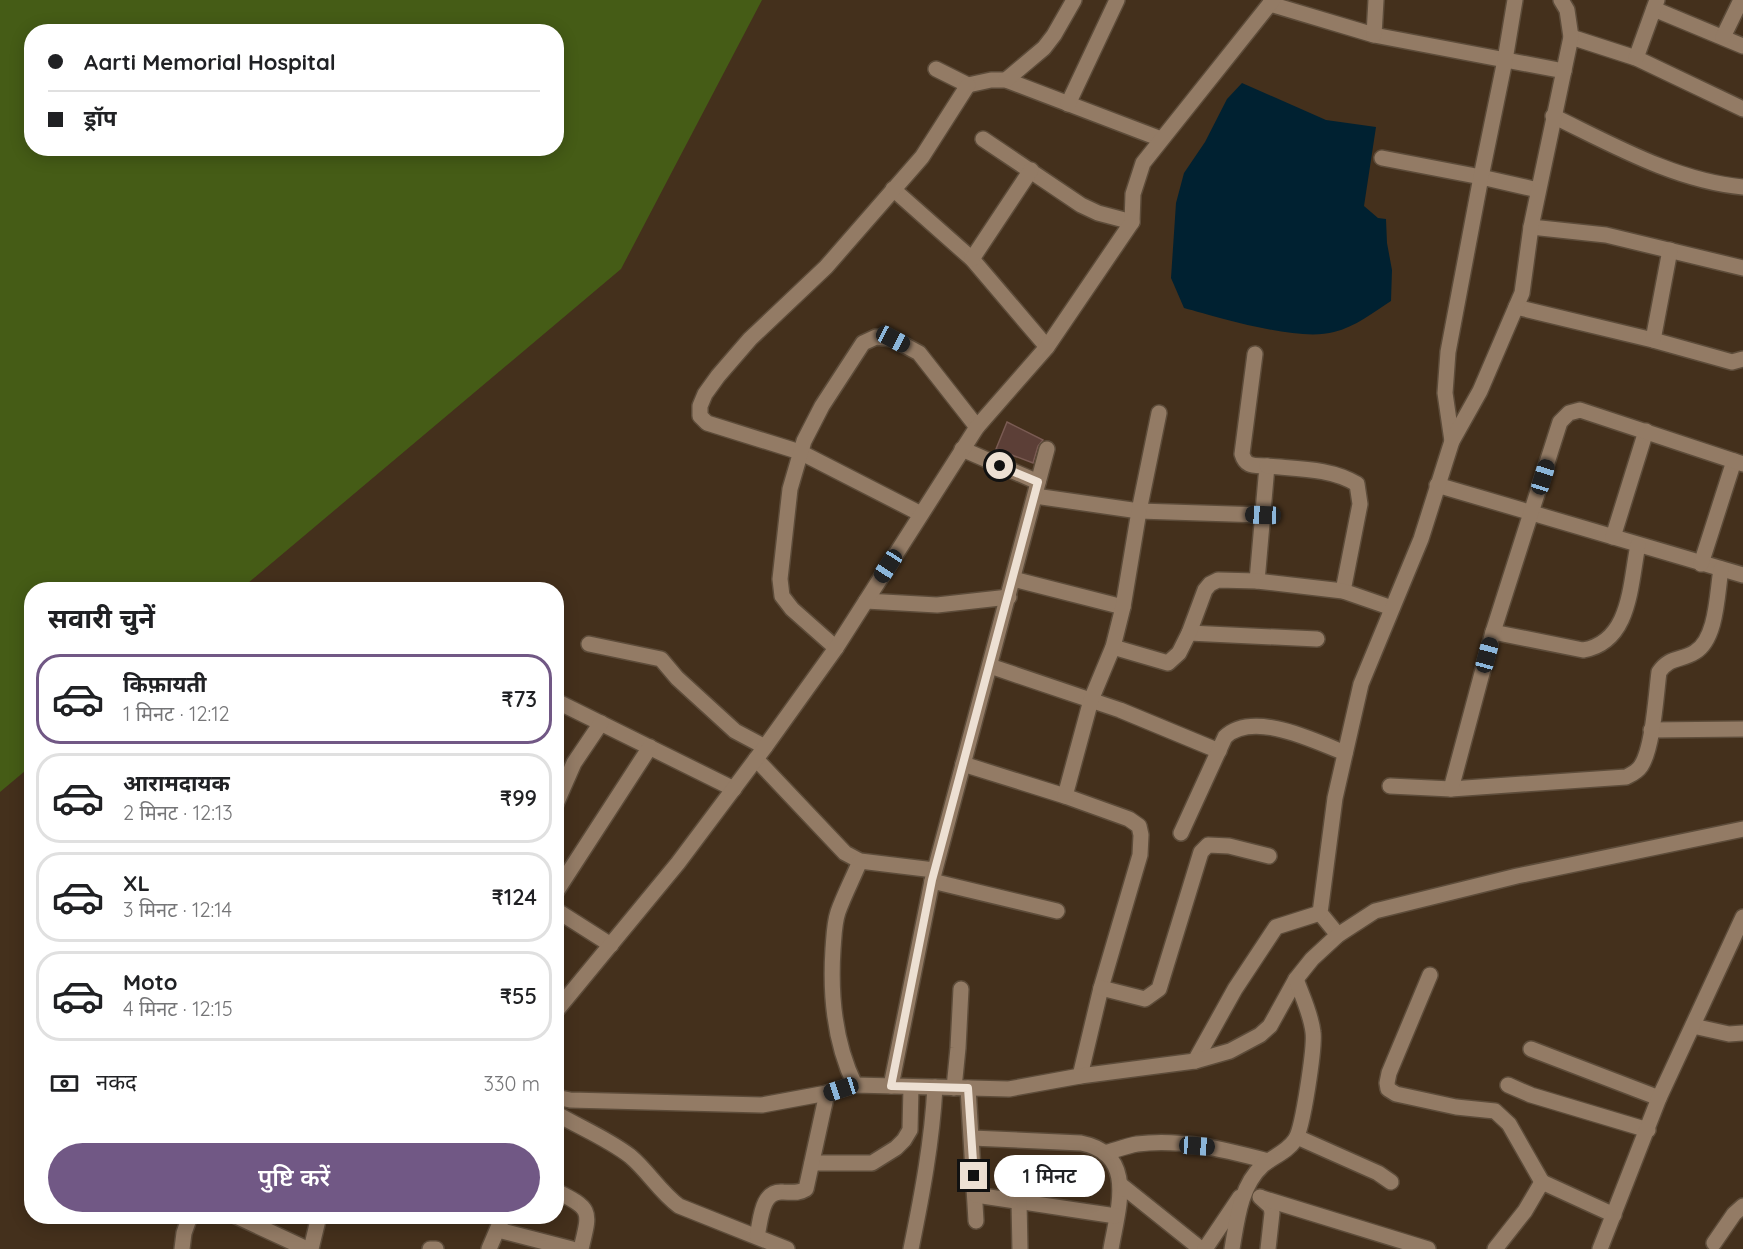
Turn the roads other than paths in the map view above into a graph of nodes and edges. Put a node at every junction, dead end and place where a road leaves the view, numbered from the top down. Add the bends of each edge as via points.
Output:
1 (1074, 0) edge
2 (1117, 0) edge
3 (1376, 0) edge
4 (1515, 0) edge
5 (1741, 0) edge
6 (1272, 2) edge
7 (1566, 3) edge
8 (1656, 4) edge
9 (1374, 35) junction
10 (1572, 37) junction
11 (1723, 37) junction
12 (1743, 46) edge
13 (1636, 58) junction
14 (1506, 60) junction
15 (936, 69) dead end
16 (1564, 71) junction
17 (1006, 80) junction
18 (968, 86) junction
19 (1068, 104) junction
20 (1743, 109) edge
21 (1553, 116) junction
22 (983, 139) dead end
23 (1161, 139) junction
24 (1382, 158) dead end
25 (1031, 170) junction
26 (1480, 177) junction
27 (1743, 187) edge
28 (893, 189) junction
29 (1538, 190) junction
30 (1132, 222) junction
31 (1531, 227) junction
32 (1670, 250) junction
33 (972, 258) junction
34 (1743, 268) edge
35 (1516, 307) junction
36 (1653, 340) junction
37 (1047, 347) junction
38 (1255, 354) dead end
39 (1743, 359) edge
40 (1160, 413) dead end
41 (977, 427) junction
42 (1646, 431) junction
43 (1452, 441) junction
44 (962, 449) junction
45 (1047, 449) dead end
46 (800, 452) junction
47 (1739, 462) edge
48 (1267, 466) junction
49 (1437, 485) junction
50 (1037, 489) junction
51 (1139, 511) junction
52 (921, 514) junction
53 (1532, 514) junction
54 (1263, 515) junction
55 (1613, 537) junction
56 (1638, 545) junction
57 (1701, 564) junction
58 (1721, 569) junction
59 (1743, 575) edge
60 (1014, 579) junction
61 (1257, 581) junction
62 (1343, 591) junction
63 (1008, 597) junction
64 (866, 601) junction
65 (1123, 607) junction
66 (1392, 608) junction
67 (1492, 632) junction
68 (1189, 633) junction
69 (1317, 639) dead end
70 (589, 644) dead end
71 (1113, 647) junction
72 (836, 648) junction
73 (990, 666) junction
74 (1091, 700) junction
75 (564, 705) edge
76 (601, 723) junction
77 (1743, 729) edge
78 (1651, 730) junction
79 (650, 747) junction
80 (1219, 751) junction
81 (760, 753) junction
82 (1345, 753) junction
83 (963, 765) junction
84 (564, 786) edge
85 (1390, 786) dead end
86 (734, 789) junction
87 (1451, 789) junction
88 (1065, 796) junction
89 (1743, 829) edge
90 (1181, 833) dead end
91 (1269, 856) dead end
92 (860, 861) junction
93 (933, 875) junction
94 (564, 880) edge
95 (1057, 911) dead end
96 (1320, 913) junction
97 (564, 915) edge
98 (1743, 917) edge
99 (1338, 935) junction
100 (611, 945) junction
101 (1431, 975) dead end
102 (1296, 980) junction
103 (1101, 988) junction
104 (961, 989) dead end
105 (564, 1001) edge
106 (1693, 1026) junction
107 (1743, 1033) edge
108 (1531, 1049) dead end
109 (1195, 1061) junction
110 (1080, 1076) junction
111 (855, 1084) junction
112 (1508, 1085) dead end
113 (891, 1086) junction
114 (911, 1087) junction
115 (935, 1087) junction
116 (961, 1088) junction
117 (827, 1093) junction
118 (1659, 1098) junction
119 (564, 1099) edge
120 (606, 1101) junction
121 (564, 1112) edge
122 (564, 1118) edge
123 (1648, 1130) junction
124 (1298, 1137) junction
125 (972, 1138) junction
126 (1105, 1152) junction
127 (1268, 1161) junction
128 (812, 1162) junction
129 (1391, 1182) dead end
130 (1542, 1182) junction
131 (1121, 1185) junction
132 (1245, 1189) junction
133 (564, 1195) edge
134 (976, 1195) junction
135 (1262, 1198) junction
136 (1019, 1202) junction
137 (1743, 1206) edge
138 (1614, 1215) junction
139 (1116, 1216) junction
140 (976, 1221) dead end
141 (187, 1224) edge
142 (261, 1224) edge
143 (317, 1224) edge
144 (496, 1237) edge
145 (760, 1242) edge
146 (1714, 1242) dead end
147 (1195, 1247) edge
148 (182, 1249) edge
149 (309, 1249) edge
150 (429, 1249) edge
151 (436, 1249) edge
152 (572, 1249) edge
153 (581, 1249) edge
154 (787, 1249) edge
155 (911, 1249) edge
156 (1020, 1249) edge
157 (1111, 1249) edge
158 (1232, 1249) edge
159 (1268, 1249) edge
160 (1428, 1249) edge
161 (1495, 1249) edge
162 (1600, 1249) edge

1 - 17 street via 1044,48
2 - 19 street
3 - 9 street
4 - 14 street
5 - 11 street
6 - 9 street
6 - 23 street
7 - 10 street
8 - 11 street
8 - 13 street
9 - 14 street
10 - 13 street
10 - 16 street
11 - 12 street
13 - 20 street
14 - 16 street
14 - 26 street
15 - 18 street
16 - 21 street
17 - 18 street
17 - 19 street
18 - 28 street via 922,157
19 - 23 street
21 - 27 street via 1668,168
21 - 29 street
22 - 25 street
23 - 30 street via 1143,163 1133,194
24 - 26 street
25 - 30 street via 1081,205
25 - 33 street
26 - 29 street
26 - 43 street via 1445,376
28 - 33 street
28 - 46 street via 826,267 750,339 718,376 700,406 700,416 707,423
29 - 31 street
30 - 37 street
31 - 32 street via 1606,235
31 - 35 street via 1522,293
32 - 34 street
32 - 36 street
33 - 37 street
35 - 36 street
35 - 43 street via 1480,391
36 - 39 street via 1732,362
37 - 41 street
38 - 48 street via 1242,454 1249,465
40 - 51 street
41 - 44 street
41 - 46 street via 919,353 893,339 876,337 863,343 822,406
42 - 47 street
42 - 53 street via 1580,410 1569,413 1560,422
42 - 55 street
43 - 49 street
44 - 50 street
44 - 52 street
45 - 50 street
46 - 52 street
46 - 72 street via 790,489 781,555 782,596
47 - 57 street
48 - 54 street
48 - 62 street via 1338,474 1357,484 1360,504
49 - 53 street
49 - 66 street via 1421,539
50 - 51 street
50 - 60 street
51 - 54 street
51 - 65 street
52 - 64 street
53 - 55 street
53 - 67 street
54 - 61 street
55 - 56 street
56 - 57 street
56 - 67 street via 1624,617 1618,630 1597,648 1583,650
57 - 58 street
58 - 59 street
58 - 78 street via 1710,636 1695,652 1665,663 1659,672
60 - 63 street
60 - 65 street
61 - 62 street
61 - 68 street via 1230,579 1210,584
62 - 66 street
63 - 64 street via 937,605
63 - 73 street
64 - 72 street
65 - 71 street
66 - 82 street via 1361,684
67 - 87 street
68 - 69 street
68 - 71 street via 1179,653 1168,663
70 - 81 street via 660,658
71 - 74 street
72 - 81 street
73 - 74 street
73 - 83 street
74 - 80 street
74 - 88 street
75 - 76 street
76 - 79 street
76 - 84 street
77 - 78 street
78 - 87 street via 1642,764 1626,777
79 - 86 street
79 - 94 street
80 - 82 street via 1232,730 1249,726 1287,731
80 - 90 street
81 - 86 street
81 - 92 street via 834,843
82 - 96 street
83 - 88 street
83 - 93 street
85 - 87 street
86 - 100 street
88 - 103 street via 1129,819 1141,835 1140,855
89 - 99 street via 1517,876 1375,911
91 - 103 street via 1208,845 1201,852 1159,989 1145,999
92 - 93 street
92 - 111 street via 836,921 831,981 843,1056
93 - 95 street
93 - 113 street
96 - 99 street
96 - 109 street via 1276,927 1235,989
97 - 100 street
98 - 106 street
99 - 102 street
100 - 105 street
101 - 130 street via 1389,1073 1388,1089 1456,1107 1494,1111 1509,1124
102 - 109 street via 1270,1026 1260,1035 1230,1051
102 - 124 street via 1313,1032
103 - 110 street
104 - 116 street
106 - 107 street
106 - 118 street
108 - 118 street
109 - 110 street
110 - 116 street via 1009,1089
111 - 113 street
111 - 117 street
112 - 123 street
113 - 114 street
114 - 115 street
114 - 128 street via 910,1130 896,1148 872,1163
115 - 116 street
115 - 155 street via 926,1175
116 - 125 street
117 - 120 street via 762,1105
117 - 128 street
118 - 123 street
119 - 120 street
120 - 121 street
122 - 145 street via 619,1148 679,1206
123 - 138 street
124 - 127 street
124 - 129 street
125 - 126 street via 1081,1143
125 - 134 street
126 - 127 street via 1137,1144 1175,1144 1211,1147
126 - 131 street via 1119,1173
127 - 132 street
128 - 145 street via 806,1189 800,1193 775,1191 766,1199
130 - 138 street
130 - 161 street
131 - 139 street
131 - 147 street
132 - 135 street
132 - 147 street
132 - 158 street
133 - 153 street via 580,1203 588,1217
134 - 136 street
134 - 140 street
135 - 159 street via 1272,1213
135 - 160 street
136 - 139 street
136 - 156 street
137 - 146 street
138 - 162 street
139 - 157 street
141 - 148 street
142 - 149 street
143 - 149 street
144 - 152 street
145 - 154 street
150 - 151 street

